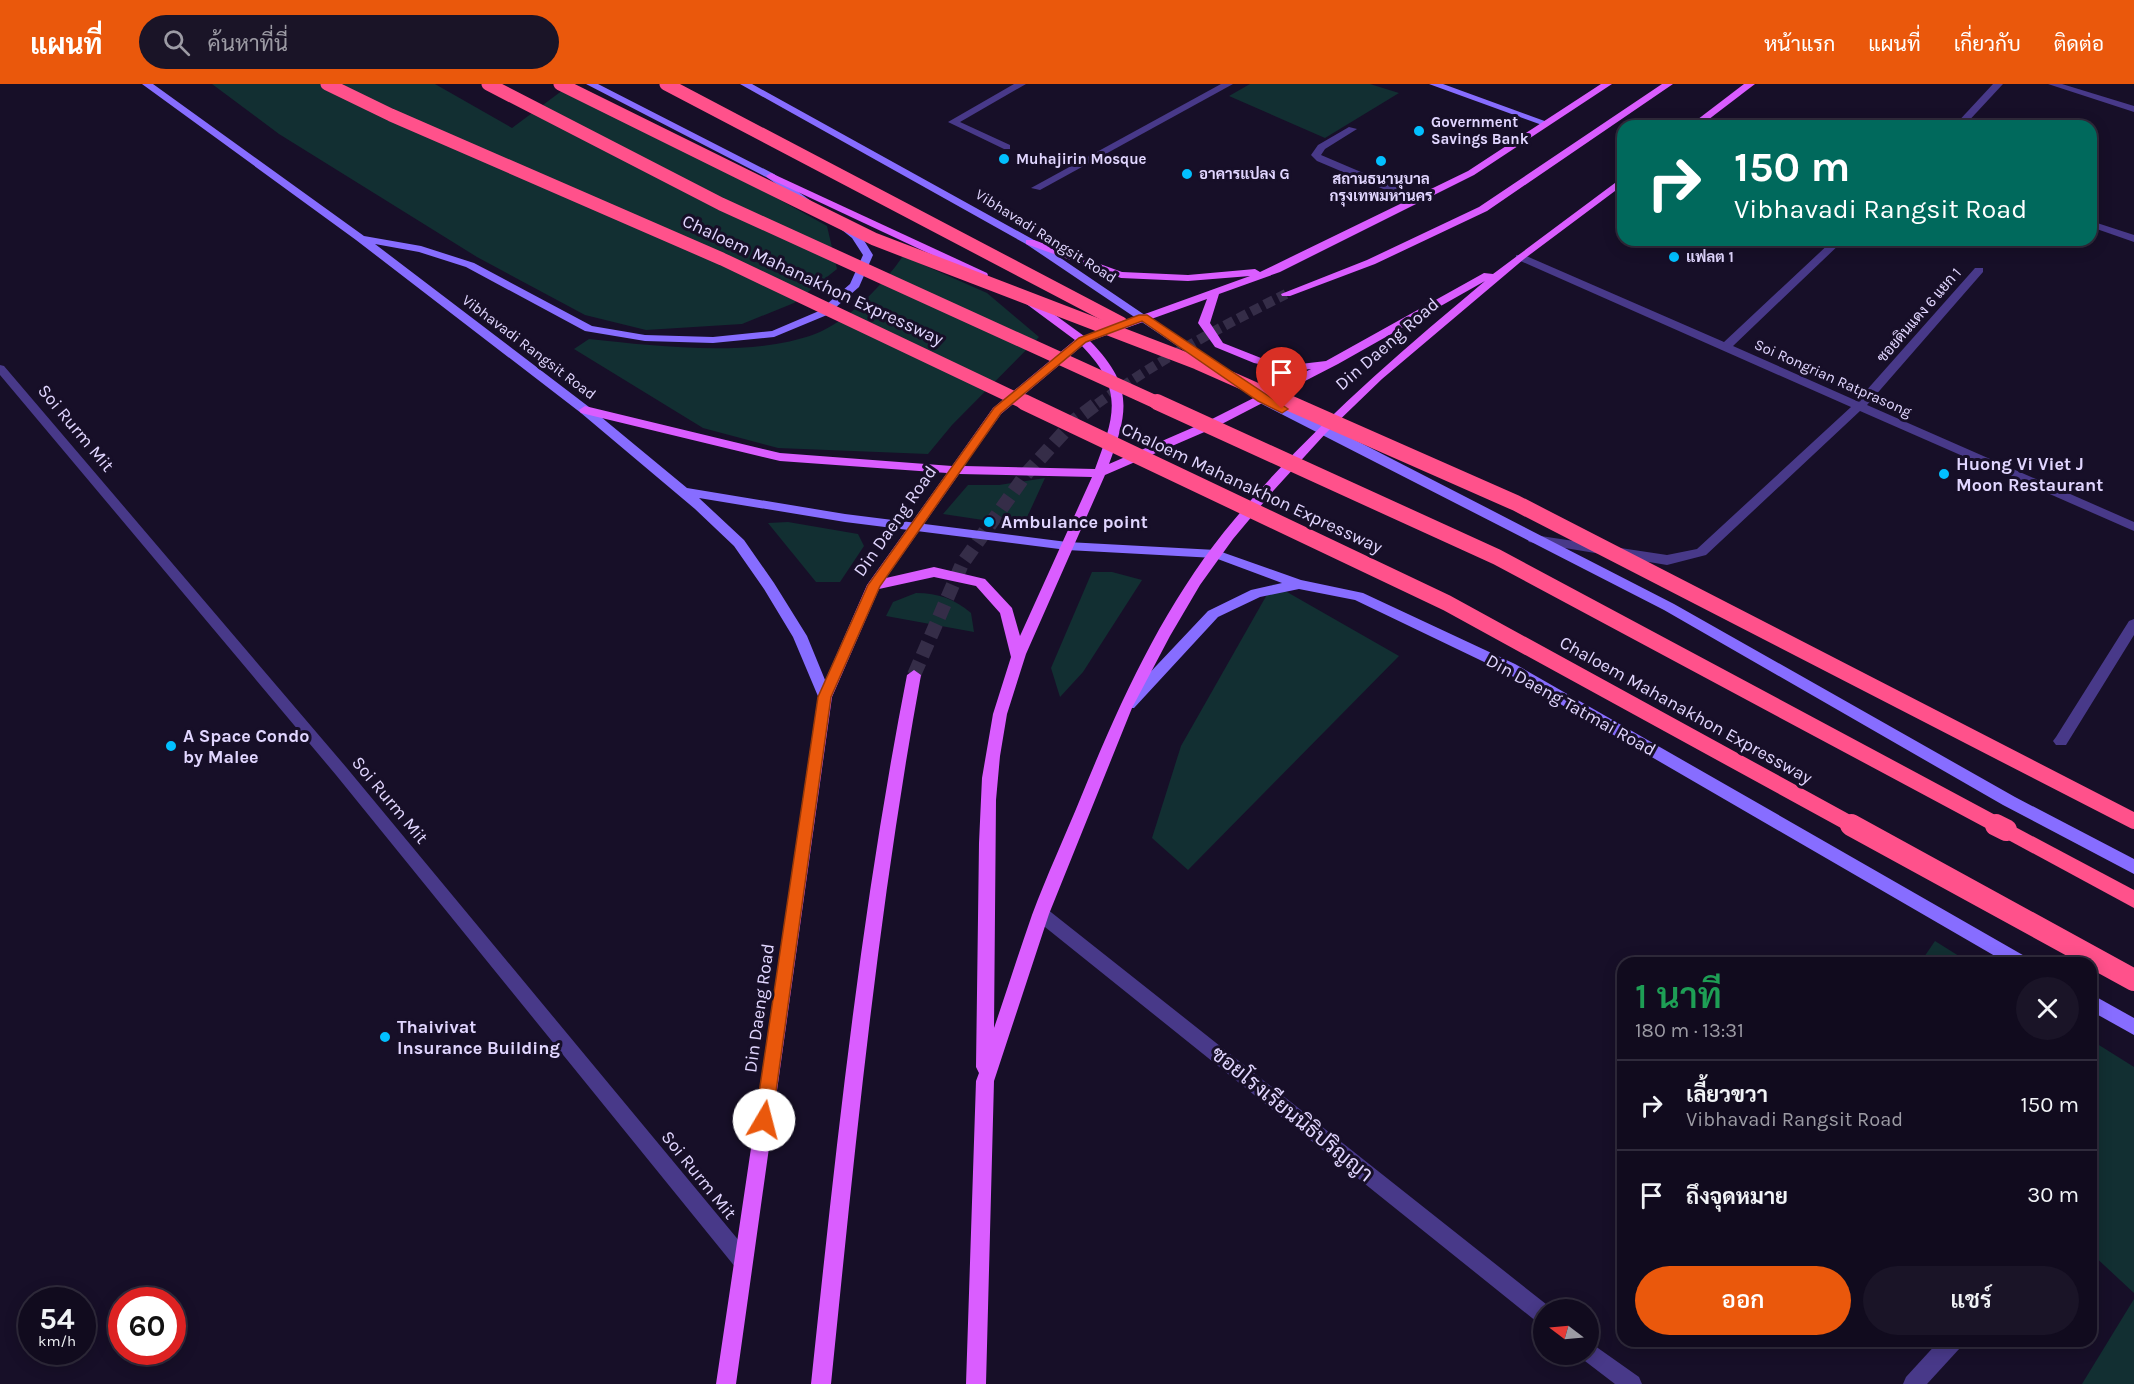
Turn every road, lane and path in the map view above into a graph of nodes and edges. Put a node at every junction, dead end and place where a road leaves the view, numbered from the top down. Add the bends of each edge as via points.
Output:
1 (147, 84) edge
2 (327, 84) edge
3 (488, 84) edge
4 (560, 84) edge
5 (591, 84) edge
6 (666, 84) edge
7 (745, 84) edge
8 (1021, 84) edge
9 (1228, 84) edge
10 (1434, 84) edge
11 (1607, 84) edge
12 (1668, 84) edge
13 (1750, 84) edge
14 (1998, 84) edge
15 (2053, 84) edge
16 (2134, 109) edge
17 (1702, 120) edge
18 (1965, 120) edge
19 (1545, 123) junction
20 (1353, 129) dead end
21 (1007, 147) dead end
22 (771, 176) junction
23 (1617, 184) edge
24 (1036, 188) dead end
25 (1418, 200) junction
26 (2097, 226) edge
27 (360, 238) junction
28 (2134, 239) edge
29 (1030, 242) junction
30 (1833, 246) edge
31 (1520, 257) junction
32 (1276, 270) junction
33 (1978, 270) dead end
34 (1214, 293) junction
35 (1286, 294) tunnel mouth
36 (1143, 317) junction
37 (1082, 340) junction
38 (1726, 347) junction
39 (1335, 362) junction
40 (1197, 363) junction
41 (0, 368) edge
42 (1262, 399) junction
43 (1859, 406) junction
44 (585, 410) junction
45 (1322, 430) junction
46 (956, 470) junction
47 (1099, 473) junction
48 (685, 492) junction
49 (916, 526) junction
50 (2134, 527) edge
51 (1531, 538) junction
52 (1067, 546) junction
53 (1216, 554) junction
54 (1299, 584) junction
55 (874, 585) junction
56 (2134, 624) edge
57 (1018, 658) junction
58 (914, 675) tunnel mouth
59 (825, 697) junction
60 (1125, 708) junction
61 (2061, 741) dead end
62 (2134, 821) edge
63 (2134, 867) edge
64 (2134, 900) edge
65 (1041, 914) junction
66 (2012, 957) edge
67 (2092, 957) edge
68 (2097, 960) edge
69 (2134, 980) edge
70 (2097, 1005) edge
71 (2134, 1027) edge
72 (985, 1081) junction
73 (743, 1261) junction
74 (1533, 1306) edge
75 (1947, 1347) edge
76 (1599, 1359) edge
77 (726, 1384) edge
78 (821, 1384) edge
79 (976, 1384) edge
80 (1632, 1384) edge
81 (1912, 1384) edge

1 - 27 main road, Vibhavadi Rangsit Road
2 - 67 highway, Chaloem Mahanakhon Expressway, bridge via 722,260 1447,603
3 - 64 highway, Chaloem Mahanakhon Expressway, bridge via 721,204 1497,557
4 - 40 highway, bridge via 874,240
5 - 22 main road
6 - 40 highway, bridge
7 - 29 main road, Vibhavadi Rangsit Road
8 - 21 street via 953,122
9 - 24 street
10 - 19 main road
11 - 19 main road, Din Daeng Road
12 - 35 main road via 1483,208 1371,262
13 - 17 main road
14 - 18 street
15 - 16 street
19 - 25 main road, Din Daeng Road via 1471,173
20 - 25 street via 1321,147 1316,155
22 - 27 main road via 856,236 868,255 855,285 823,313 774,334 701,340 645,338 589,329 471,265 421,249
22 - 37 main road via 1013,290
23 - 31 main road, Din Daeng Road
25 - 32 main road, Din Daeng Road
26 - 28 street
27 - 44 main road, Vibhavadi Rangsit Road
29 - 32 main road via 1121,275 1188,278
29 - 36 main road, Vibhavadi Rangsit Road
30 - 38 street
31 - 38 street, Soi Rongrian Ratprasong
31 - 39 main road
31 - 45 main road, Din Daeng Road via 1378,377
32 - 34 main road, Din Daeng Road
33 - 43 street, ซอยดินแดง 6 แยก 1
34 - 36 main road, Din Daeng Road
34 - 39 main road via 1204,323 1219,345 1258,361 1292,368
36 - 37 main road, Din Daeng Road
36 - 42 main road, Vibhavadi Rangsit Road
37 - 46 main road, Din Daeng Road via 998,411
37 - 47 main road via 1102,359 1114,379 1119,404
38 - 43 street, Soi Rongrian Ratprasong
39 - 42 main road
40 - 62 highway, bridge via 1516,503
41 - 73 street, Soi Rurm Mit via 341,771
42 - 45 main road, Vibhavadi Rangsit Road
42 - 47 main road
43 - 50 street, Soi Rongrian Ratprasong
43 - 51 street, ซอยดินแดง 6 แยก 1 via 1701,552 1667,560
44 - 46 main road via 780,457
44 - 48 main road, Vibhavadi Rangsit Road
45 - 51 main road
45 - 53 main road, Din Daeng Road via 1269,487
46 - 47 main road
46 - 49 main road, Din Daeng Road
47 - 52 main road
48 - 49 main road
48 - 59 main road, Vibhavadi Rangsit Road via 739,543 769,586 800,636
49 - 52 main road
49 - 55 main road, Din Daeng Road
51 - 63 main road via 1669,607 2009,801
52 - 53 main road
52 - 57 main road
53 - 54 main road
53 - 60 main road, Din Daeng Road via 1163,635
54 - 60 main road, Din Daeng Tatmai Road via 1256,594 1213,614
54 - 66 main road, Din Daeng Tatmai Road via 1358,596 1510,668
55 - 57 main road via 934,573 980,582 1007,611
55 - 59 main road, Din Daeng Road
56 - 61 street
57 - 72 main road via 1000,713 990,781
58 - 78 main road via 874,900
59 - 73 main road, Din Daeng Road
60 - 65 main road, Din Daeng Road
65 - 72 main road, Din Daeng Road
65 - 74 street, ซอยโรงเรียนนิธิปริญญา
68 - 69 highway, Chaloem Mahanakhon Expressway, bridge
70 - 71 main road
72 - 79 main road, Din Daeng Road
73 - 77 main road, Din Daeng Road
75 - 81 street
76 - 80 street

